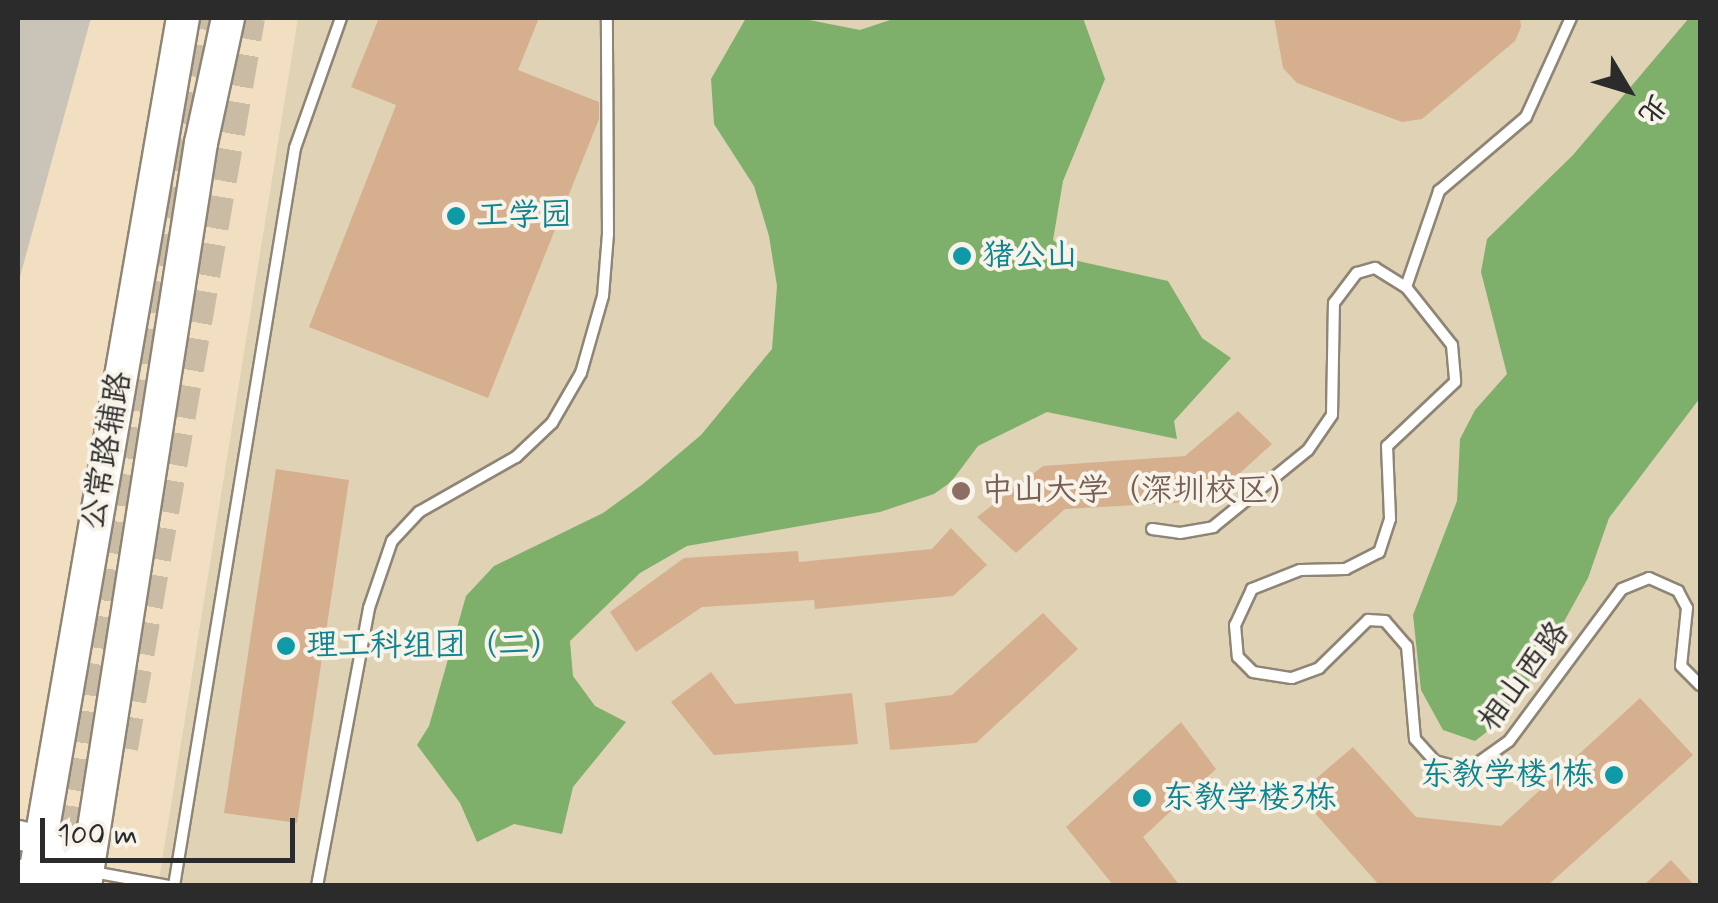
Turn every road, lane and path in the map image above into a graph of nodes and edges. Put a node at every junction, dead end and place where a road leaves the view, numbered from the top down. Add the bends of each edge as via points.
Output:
1 (183, 18) edge
2 (228, 18) edge
3 (341, 18) edge
4 (607, 18) edge
5 (1571, 18) edge
6 (1406, 287) junction
7 (1152, 529) dead end
8 (1700, 685) edge
9 (29, 837) edge
10 (86, 878) edge
11 (28, 879) edge
12 (171, 886) edge
13 (317, 886) edge

1 - 9 main road, 公常路辅路
2 - 10 main road, 公常路辅路 via 201,143
3 - 12 lane via 294,148
4 - 13 lane via 608,234 603,296 580,373 552,423 516,458 419,512 392,541 369,608
5 - 6 lane via 1526,117 1439,191
6 - 7 lane via 1375,268 1343,286 1334,304 1332,415 1308,450 1212,527
6 - 8 lane, 相山西路 via 1452,345 1458,366 1446,393 1387,446 1388,534 1365,562 1300,570 1252,589 1236,625 1238,656 1253,672 1292,678 1319,668 1368,620 1385,621 1408,646 1415,739 1435,761 1468,770 1509,741 1622,589 1649,578 1678,590 1688,608 1681,666
9 - 10 main road
9 - 11 main road, 公常路辅路
10 - 11 main road
10 - 12 lane

